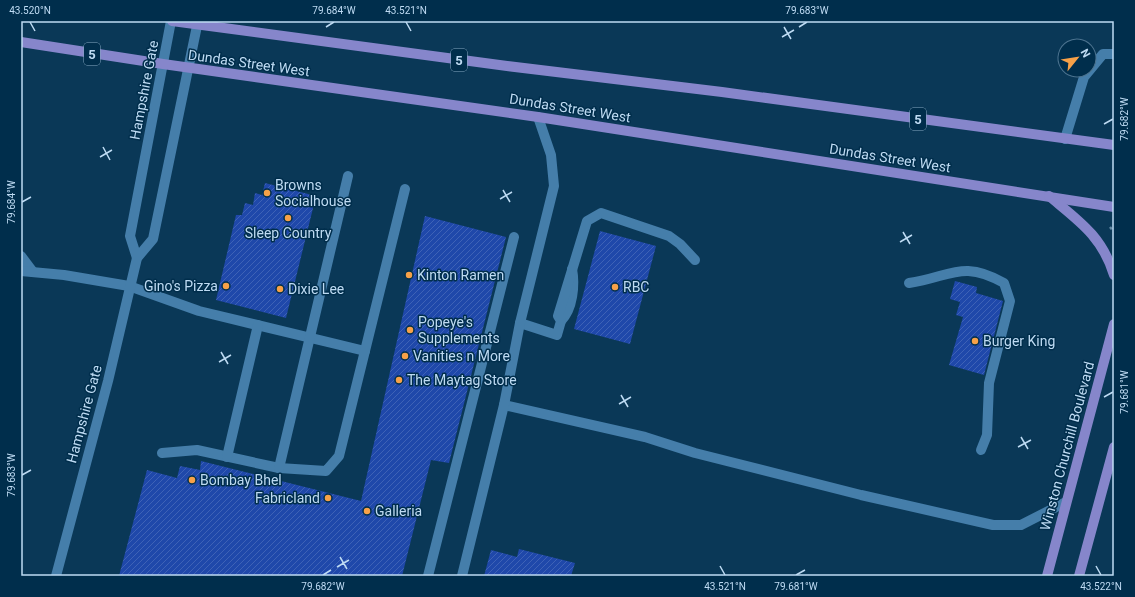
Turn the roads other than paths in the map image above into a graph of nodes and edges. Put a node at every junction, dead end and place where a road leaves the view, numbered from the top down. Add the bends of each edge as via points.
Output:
1 (172, 21) edge
2 (197, 23) edge
3 (21, 42) edge
4 (1114, 54) edge
5 (163, 64) junction
6 (188, 68) junction
7 (538, 118) junction
8 (1064, 139) junction
9 (1114, 146) edge
10 (348, 176) dead end
11 (405, 189) dead end
12 (1049, 196) junction
13 (1114, 207) edge
14 (514, 237) dead end
15 (21, 256) edge
16 (137, 258) junction
17 (695, 260) dead end
18 (21, 271) edge
19 (33, 272) junction
20 (1114, 275) edge
21 (909, 283) dead end
22 (129, 286) junction
23 (520, 323) junction
24 (1114, 324) edge
25 (258, 325) junction
26 (311, 337) junction
27 (365, 351) junction
28 (504, 406) junction
29 (1114, 447) edge
30 (981, 450) dead end
31 (162, 453) dead end
32 (227, 457) junction
33 (279, 468) junction
34 (1066, 502) junction
35 (56, 576) edge
36 (428, 576) edge
37 (462, 576) edge
38 (1047, 576) edge
39 (1079, 576) edge

1 - 2 main road, 5
1 - 5 street, Hampshire Gate
2 - 6 street, Hampshire Gate
2 - 8 main road, 5
3 - 5 main road, Dundas Street West / 5
4 - 8 street via 1103,54 1084,77
5 - 6 main road, Dundas Street West / 5
5 - 16 street, Hampshire Gate via 130,236
6 - 7 main road, Dundas Street West / 5
6 - 16 street, Hampshire Gate via 153,239
7 - 12 main road, Dundas Street West / 5
7 - 23 street via 551,155 554,186
8 - 9 main road, 5
10 - 26 street
11 - 27 street
12 - 13 main road, Dundas Street West / 5
12 - 20 main road via 1083,224 1098,241 1109,258
14 - 36 street
15 - 19 street
16 - 22 street, Hampshire Gate
17 - 23 street via 668,236 601,213 587,221 572,267 575,284 566,316 561,321 557,334
18 - 19 street
19 - 22 street
21 - 30 street via 924,281 949,272 972,270 990,275 1004,283 1010,301 989,383 987,435
22 - 25 street via 199,311
22 - 35 street, Hampshire Gate via 108,381
23 - 28 street
24 - 34 main road, Winston Churchill Boulevard
25 - 26 street
25 - 32 street
26 - 27 street
26 - 33 street
27 - 33 street via 339,456 326,471
28 - 34 street via 644,436 695,453 924,511 993,525 1021,525
28 - 37 street
29 - 39 main road
31 - 32 street via 197,450
32 - 33 street
34 - 38 main road, Winston Churchill Boulevard

